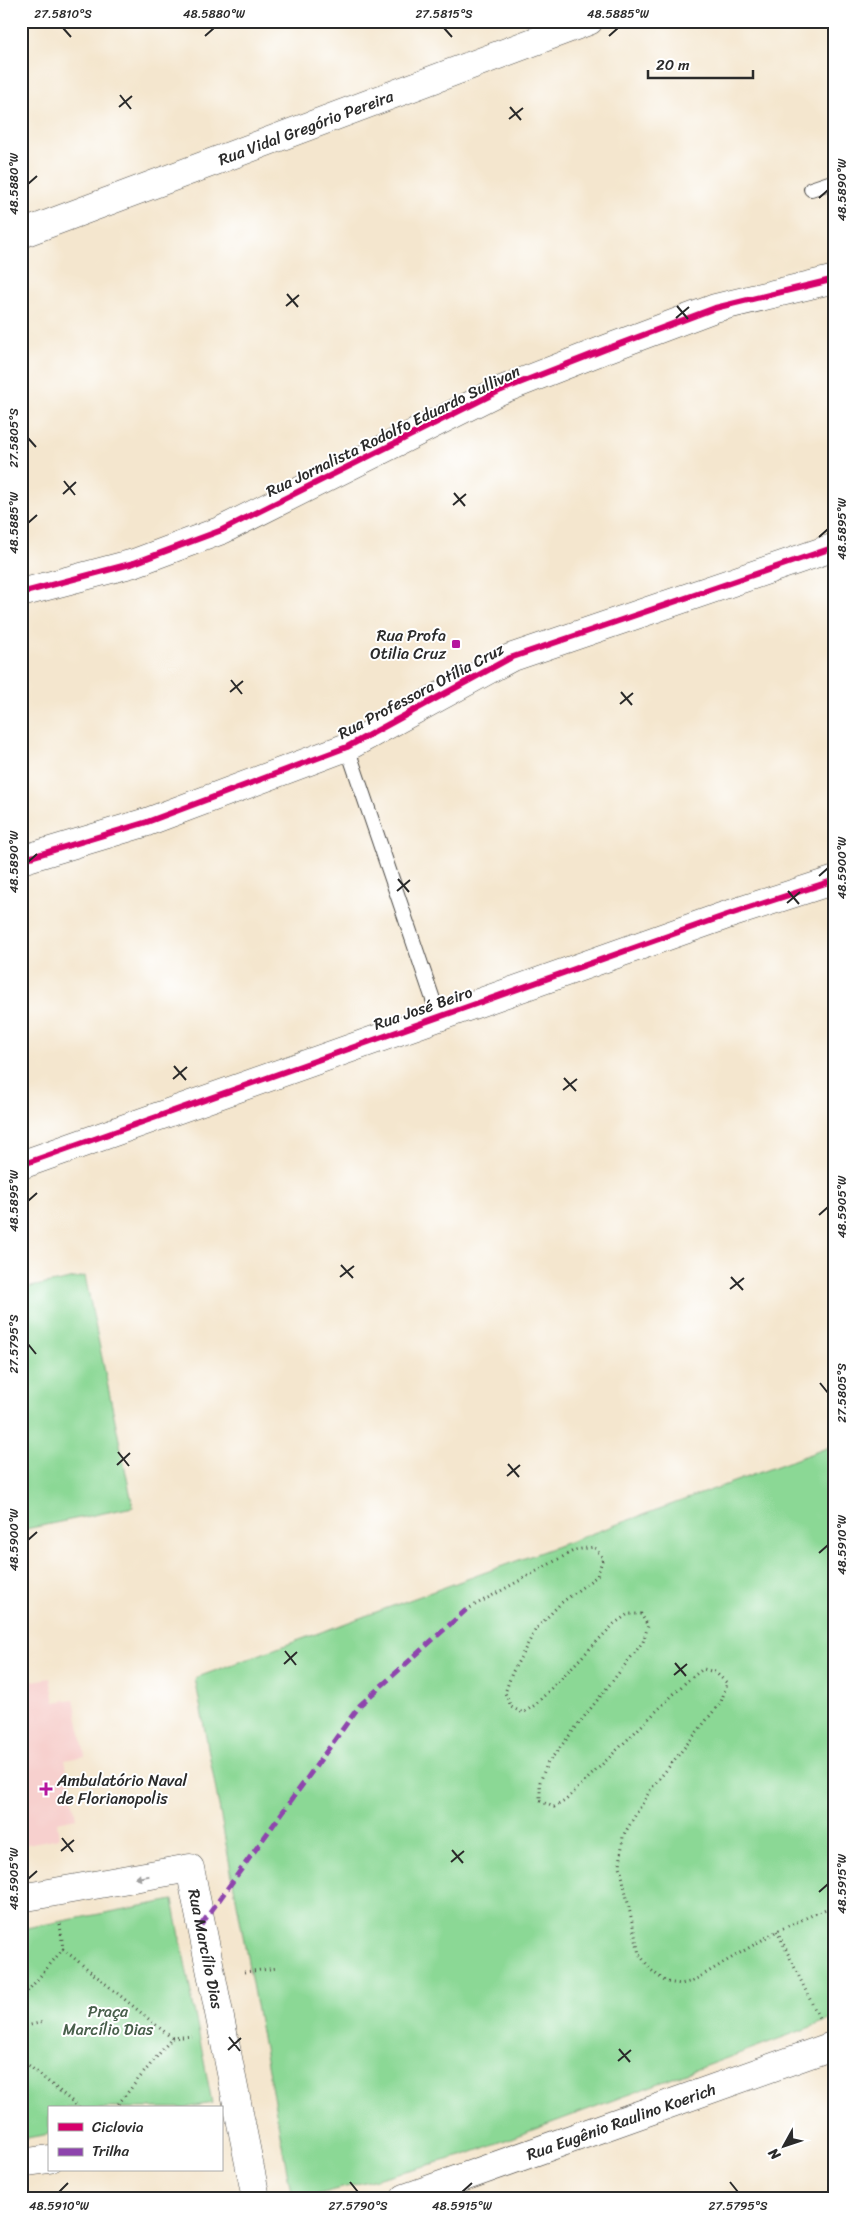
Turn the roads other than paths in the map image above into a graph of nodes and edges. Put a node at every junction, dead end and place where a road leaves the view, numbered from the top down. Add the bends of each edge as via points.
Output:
1 (589, 21) edge
2 (835, 182) edge
3 (812, 189) dead end
4 (21, 234) edge
5 (835, 279) edge
6 (835, 547) edge
7 (21, 593) edge
8 (348, 747) junction
9 (21, 860) edge
10 (835, 880) edge
11 (439, 1017) junction
12 (21, 1165) edge
13 (21, 1898) edge
14 (833, 2045) edge
15 (231, 2125) edge
16 (48, 2158) edge
17 (21, 2163) edge
18 (256, 2198) edge
19 (405, 2198) edge

1 - 4 street, Rua Vidal Gregório Pereira
2 - 3 lane
5 - 7 street, Rua Jornalista Rodolfo Eduardo Sullivan via 715,308 606,349 499,391 222,530 134,563
6 - 8 street, Rua Professora Otília Cruz via 510,658
8 - 9 street, Rua Professora Otília Cruz via 147,822
8 - 11 lane
10 - 11 street, Rua José Beiro
11 - 12 street, Rua José Beiro
15 -> 13 street, Rua Marcílio Dias via 190,1868
14 - 19 street, Rua Eugênio Raulino Koerich
15 - 18 street, Rua Marcílio Dias
16 - 17 street

